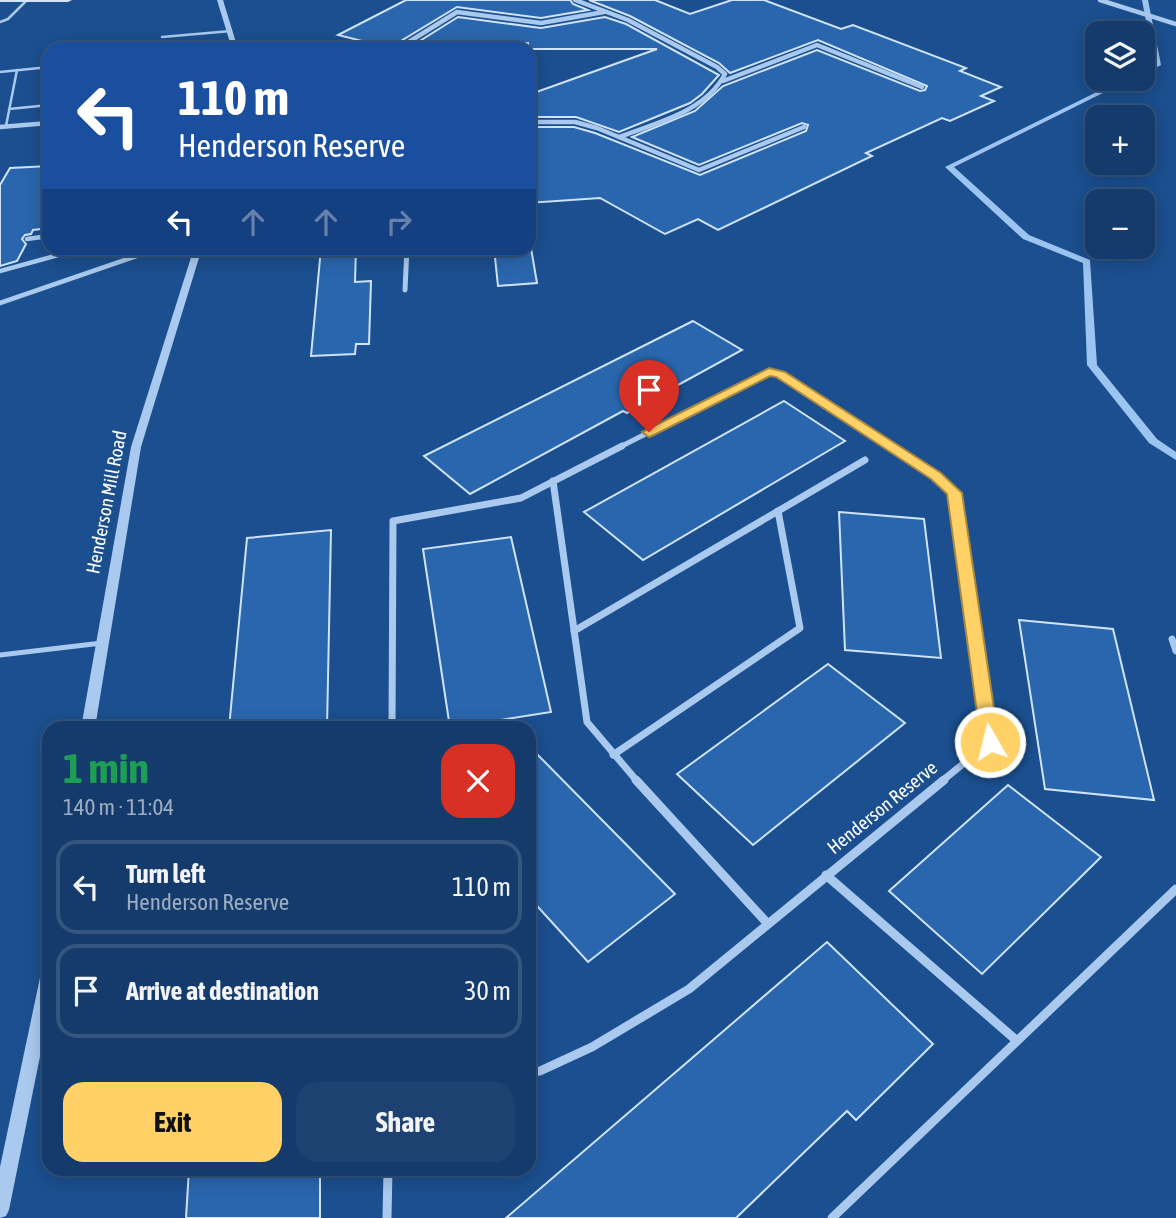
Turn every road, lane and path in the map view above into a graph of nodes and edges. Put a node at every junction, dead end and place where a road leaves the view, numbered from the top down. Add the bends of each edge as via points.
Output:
1 (0, 0) edge
2 (55, 0) edge
3 (68, 0) edge
4 (220, 0) edge
5 (575, 0) edge
6 (1100, 0) edge
7 (27, 1) edge
8 (605, 12) junction
9 (0, 22) edge
10 (1176, 24) edge
11 (231, 31) junction
12 (162, 37) dead end
13 (233, 42) edge
14 (409, 42) edge
15 (42, 68) edge
16 (17, 70) junction
17 (0, 72) edge
18 (723, 81) junction
19 (922, 87) dead end
20 (42, 106) edge
21 (9, 109) junction
22 (536, 122) edge
23 (42, 123) edge
24 (3, 126) edge
25 (804, 127) dead end
26 (619, 137) junction
27 (42, 237) edge
28 (27, 239) dead end
29 (55, 256) edge
30 (136, 256) edge
31 (196, 256) edge
32 (407, 256) edge
33 (0, 271) edge
34 (405, 289) dead end
35 (0, 303) edge
36 (865, 460) dead end
37 (553, 481) junction
38 (778, 511) junction
39 (574, 631) junction
40 (1172, 639) dead end
41 (102, 643) junction
42 (1176, 651) edge
43 (0, 655) edge
44 (89, 721) edge
45 (392, 721) edge
46 (613, 755) junction
47 (827, 875) junction
48 (1176, 889) edge
49 (768, 924) junction
50 (42, 1034) edge
51 (1016, 1041) junction
52 (536, 1071) edge
53 (388, 1176) edge
54 (0, 1210) edge
55 (387, 1218) edge
56 (832, 1218) edge

1 - 7 main road
2 - 3 main road
2 - 7 main road
4 - 11 street
5 - 8 street
6 - 10 street
7 - 9 lane
8 - 14 street via 541,23 457,12
8 - 18 street via 718,68 725,74
11 - 12 lane
11 - 13 street
15 - 16 lane
16 - 17 lane
16 - 21 lane
18 - 19 street via 817,46
18 - 26 street via 699,103
20 - 21 lane
21 - 24 lane
22 - 26 street via 575,122
23 - 24 street
25 - 26 street via 699,170
27 - 28 lane
29 - 33 lane
30 - 35 lane
31 - 41 street, Henderson Mill Road via 135,447
32 - 34 street
36 - 38 street
37 - 39 street
37 - 45 street, Henderson Reserve via 520,498 393,521
37 - 47 street, Henderson Reserve via 769,372 781,374 936,476 954,493 990,742
38 - 39 street
38 - 46 street via 800,628
39 - 46 street via 587,722
40 - 42 street
41 - 43 lane
41 - 44 street, Henderson Mill Road
46 - 49 street
47 - 49 street, Henderson Reserve
47 - 51 street, Henderson Reserve
48 - 51 street
49 - 52 street, Henderson Reserve via 689,989 592,1047
50 - 54 street
51 - 56 street
53 - 55 street

